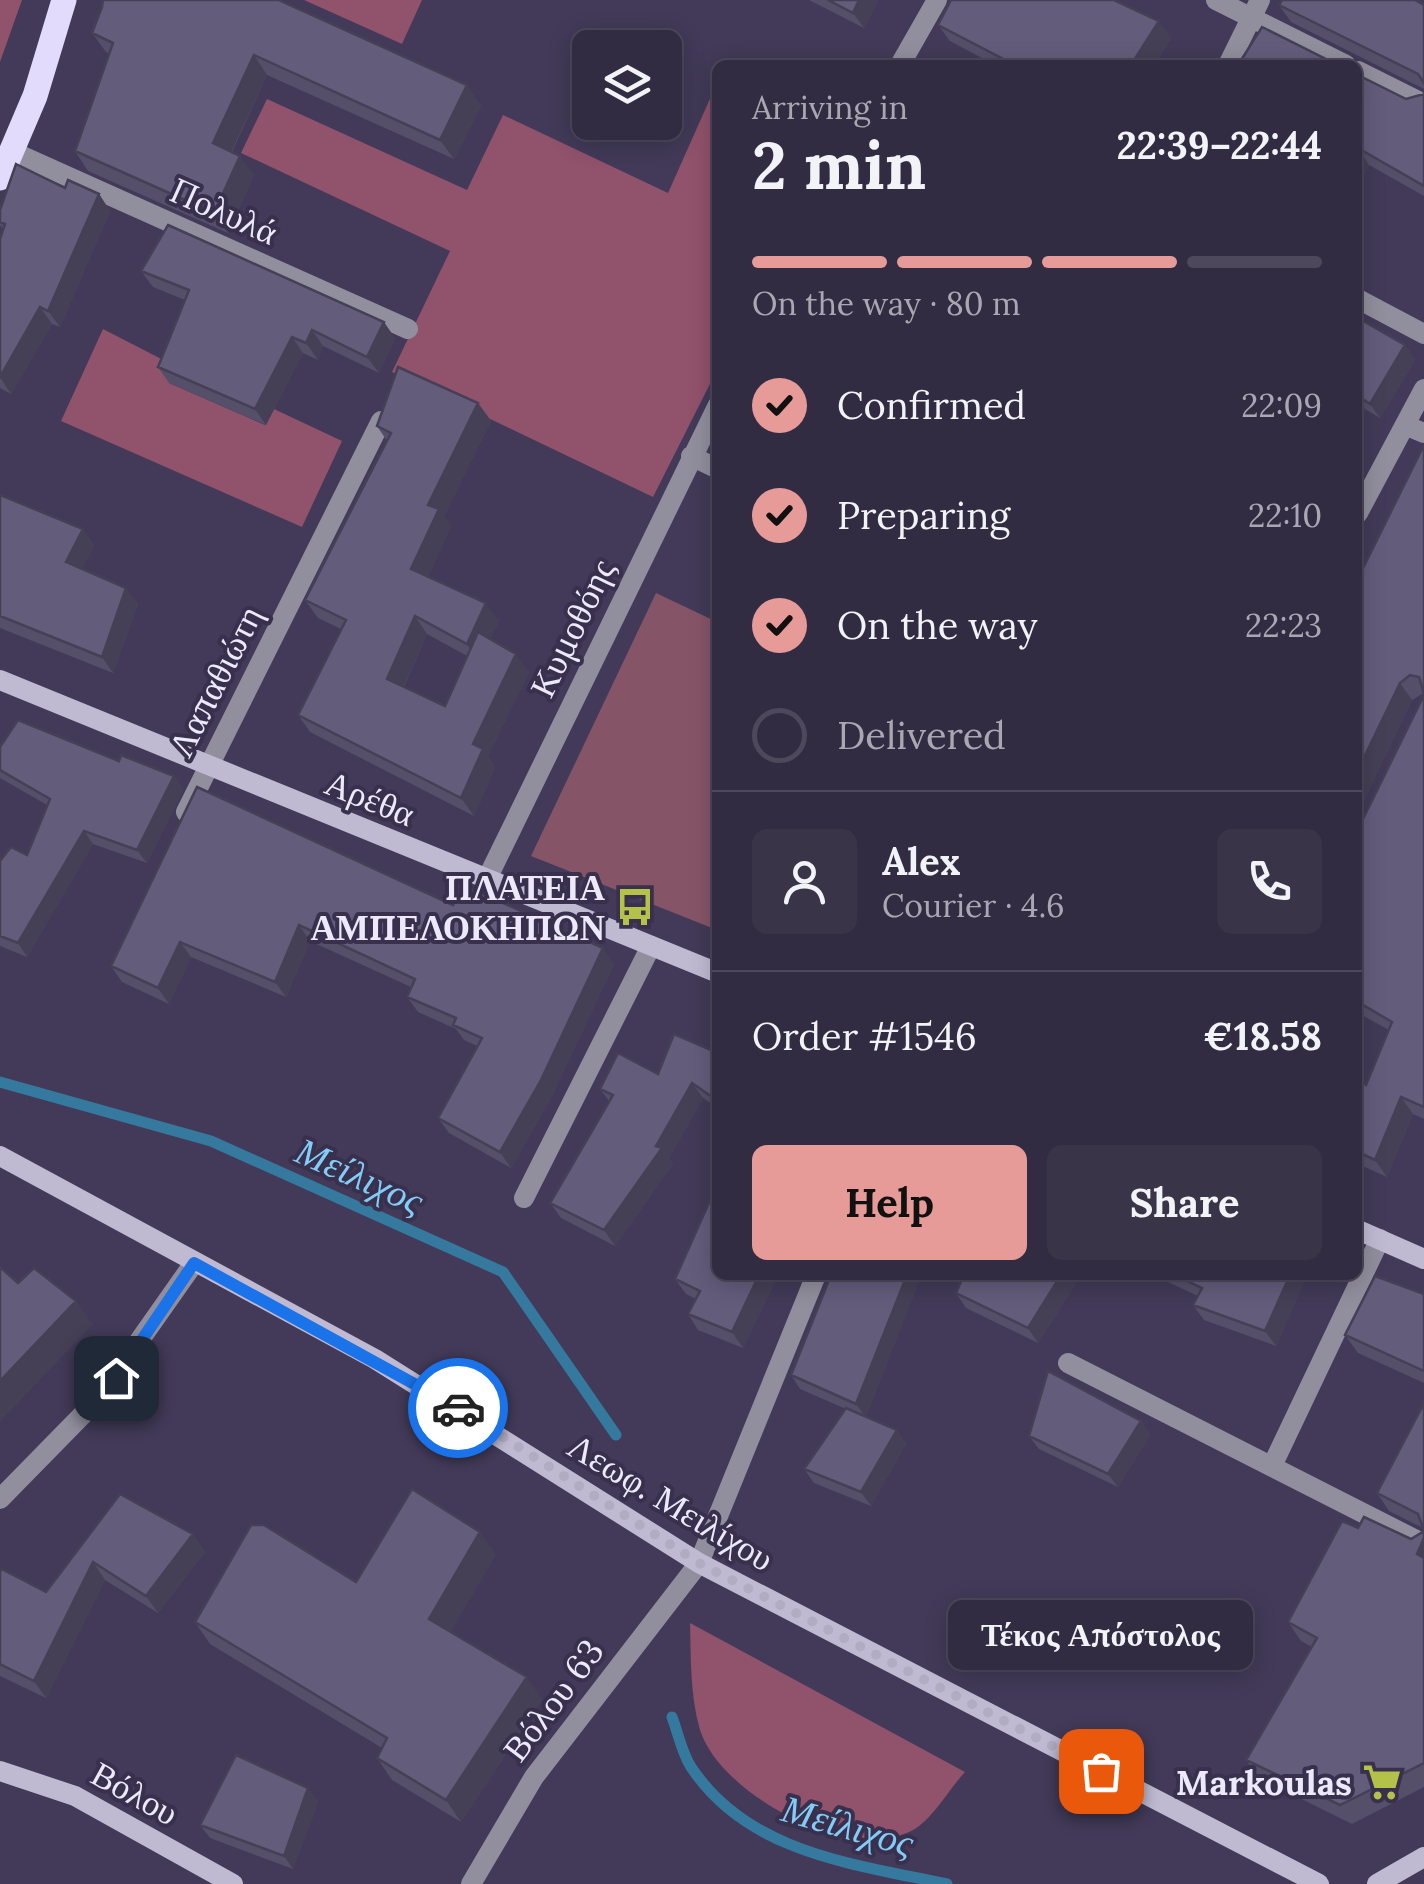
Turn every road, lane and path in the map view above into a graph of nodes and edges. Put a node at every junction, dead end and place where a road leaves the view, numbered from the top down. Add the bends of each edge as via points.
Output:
1 (64, 0) edge
2 (937, 0) edge
3 (1216, 0) edge
4 (1256, 8) edge
5 (903, 60) edge
6 (1230, 60) edge
7 (1338, 60) edge
8 (1362, 72) edge
9 (1424, 104) edge
10 (13, 152) junction
11 (0, 178) edge
12 (1362, 301) edge
13 (408, 329) dead end
14 (1424, 334) edge
15 (1424, 389) edge
16 (712, 416) edge
17 (381, 422) edge
18 (1414, 429) edge
19 (691, 456) junction
20 (712, 467) edge
21 (1362, 506) edge
22 (0, 680) edge
23 (208, 767) junction
24 (175, 835) edge
25 (486, 881) junction
26 (651, 946) junction
27 (712, 970) edge
28 (0, 1156) edge
29 (524, 1198) dead end
30 (1362, 1232) edge
31 (1380, 1240) junction
32 (1424, 1259) edge
33 (194, 1263) junction
34 (1362, 1278) edge
35 (814, 1280) edge
36 (1361, 1280) edge
37 (1068, 1363) dead end
38 (1273, 1464) junction
39 (0, 1499) edge
40 (1424, 1544) edge
41 (699, 1563) junction
42 (0, 1772) edge
43 (1424, 1857) edge
44 (233, 1884) edge
45 (471, 1884) edge
46 (1319, 1884) edge
47 (1376, 1884) edge

1 - 10 main road
2 - 5 street
3 - 4 street
4 - 6 street
4 - 7 street
8 - 9 street
10 - 11 main road
10 - 13 street, Πολυλά
12 - 14 street
15 - 18 street
16 - 19 street, Κυμοθόης
17 - 23 street, Λαπαθιώτη
18 - 21 street
19 - 20 street
19 - 25 street, Κυμοθόης
22 - 23 street, Αρέθα
23 - 24 street, Λαπαθιώτη
23 - 25 street, Αρέθα
25 - 26 street, Αρέθα
26 - 27 street, Αρέθα
26 - 29 street
28 - 33 street, Λεωφ. Μειλίχου
30 - 31 street
31 - 32 street
31 - 34 street
33 - 39 street via 108,1388
33 - 41 street, Λεωφ. Μειλίχου via 458,1408
35 - 41 street, Βόλου 63
36 - 38 street
37 - 38 street
38 - 40 street
41 - 45 street, Βόλου 63 via 534,1777
41 - 46 street, Λεωφ. Μειλίχου
42 - 44 street, Βόλου via 75,1796
43 - 47 street

